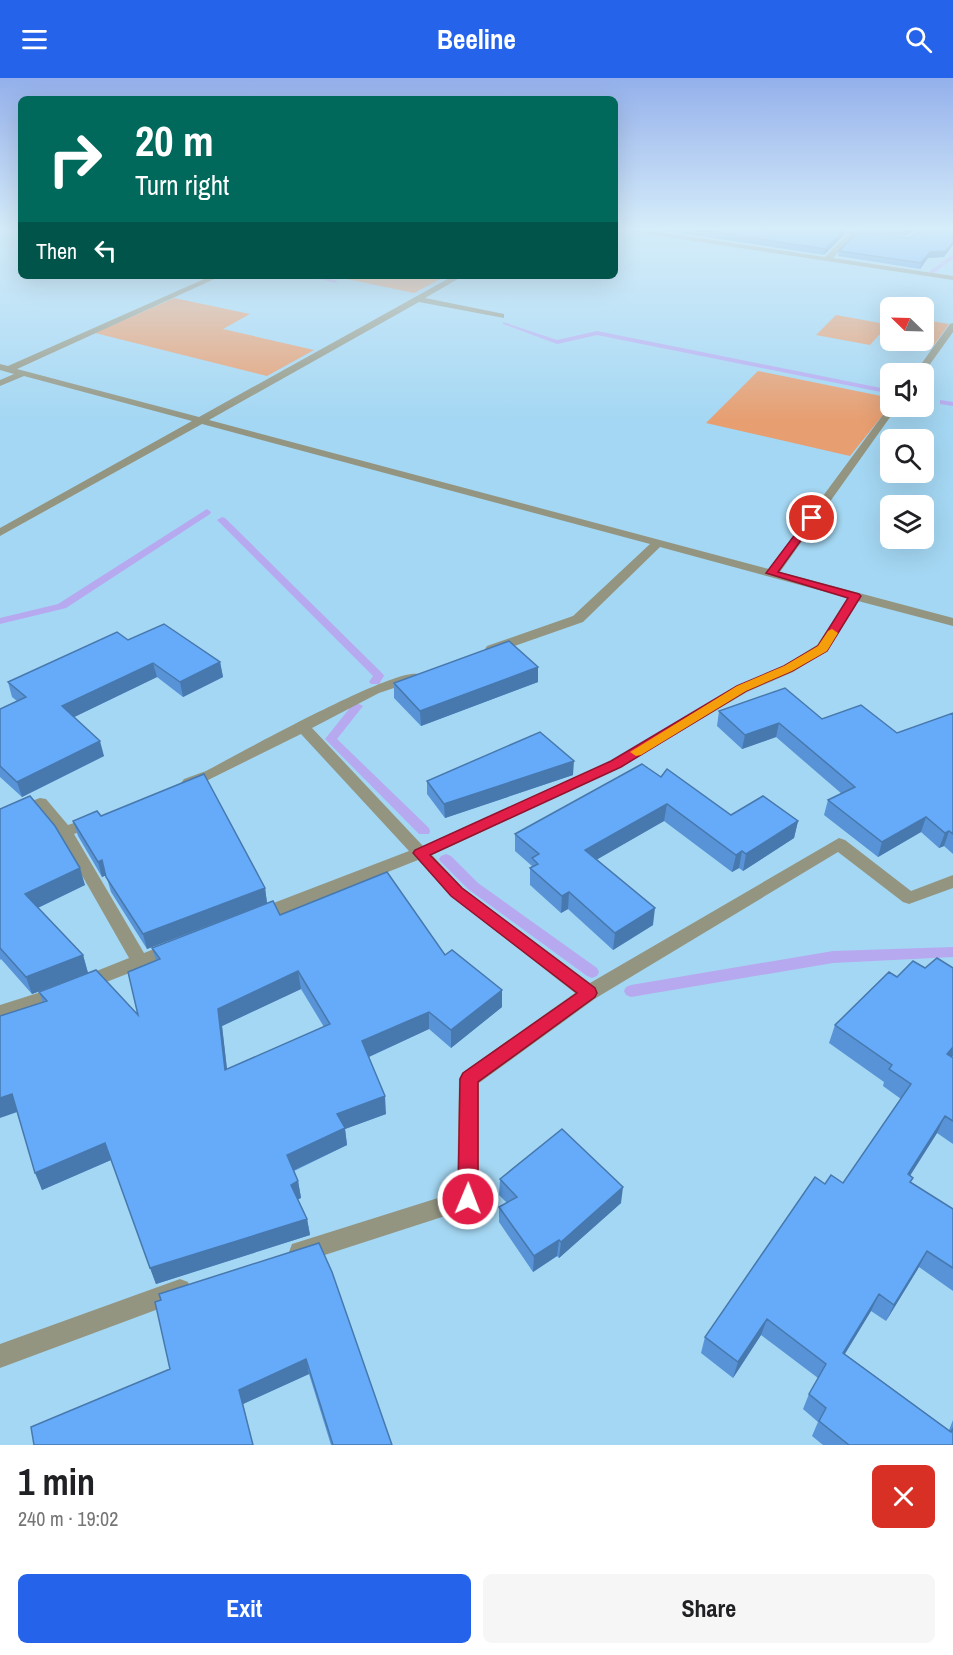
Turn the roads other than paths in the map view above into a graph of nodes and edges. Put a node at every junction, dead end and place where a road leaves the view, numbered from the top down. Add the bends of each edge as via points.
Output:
1 (176, 294) edge
2 (427, 294) edge
3 (418, 299) junction
4 (501, 316) dead end
5 (953, 326) edge
6 (926, 363) edge
7 (4, 368) edge
8 (23, 373) junction
9 (0, 383) edge
10 (886, 417) edge
11 (200, 420) junction
12 (0, 533) edge
13 (658, 543) junction
14 (772, 573) junction
15 (855, 596) junction
16 (953, 622) edge
17 (476, 655) edge
18 (430, 670) edge
19 (303, 727) junction
20 (180, 787) edge
21 (107, 816) edge
22 (0, 818) edge
23 (65, 832) junction
24 (420, 853) junction
25 (953, 880) edge
26 (247, 920) edge
27 (183, 945) edge
28 (140, 962) junction
29 (589, 993) junction
30 (0, 1013) edge
31 (287, 1256) edge
32 (196, 1285) edge
33 (0, 1356) edge

1 - 7 street
2 - 3 street
3 - 4 street
3 - 11 street
5 - 6 street
7 - 8 street
8 - 9 street
8 - 11 street
10 - 14 street
11 - 12 street
11 - 13 street
13 - 14 street
13 - 17 street via 578,619
14 - 15 street
15 - 16 street
15 - 24 street via 822,648 788,669 742,688 616,764
18 - 19 street via 374,690
19 - 20 street
19 - 24 street
21 - 23 street
22 - 23 street via 40,803
23 - 28 street
24 - 26 street
24 - 29 street via 457,892
25 - 29 street via 909,898 839,844
27 - 28 street
28 - 30 street
29 - 31 street via 469,1079 468,1199
32 - 33 street

